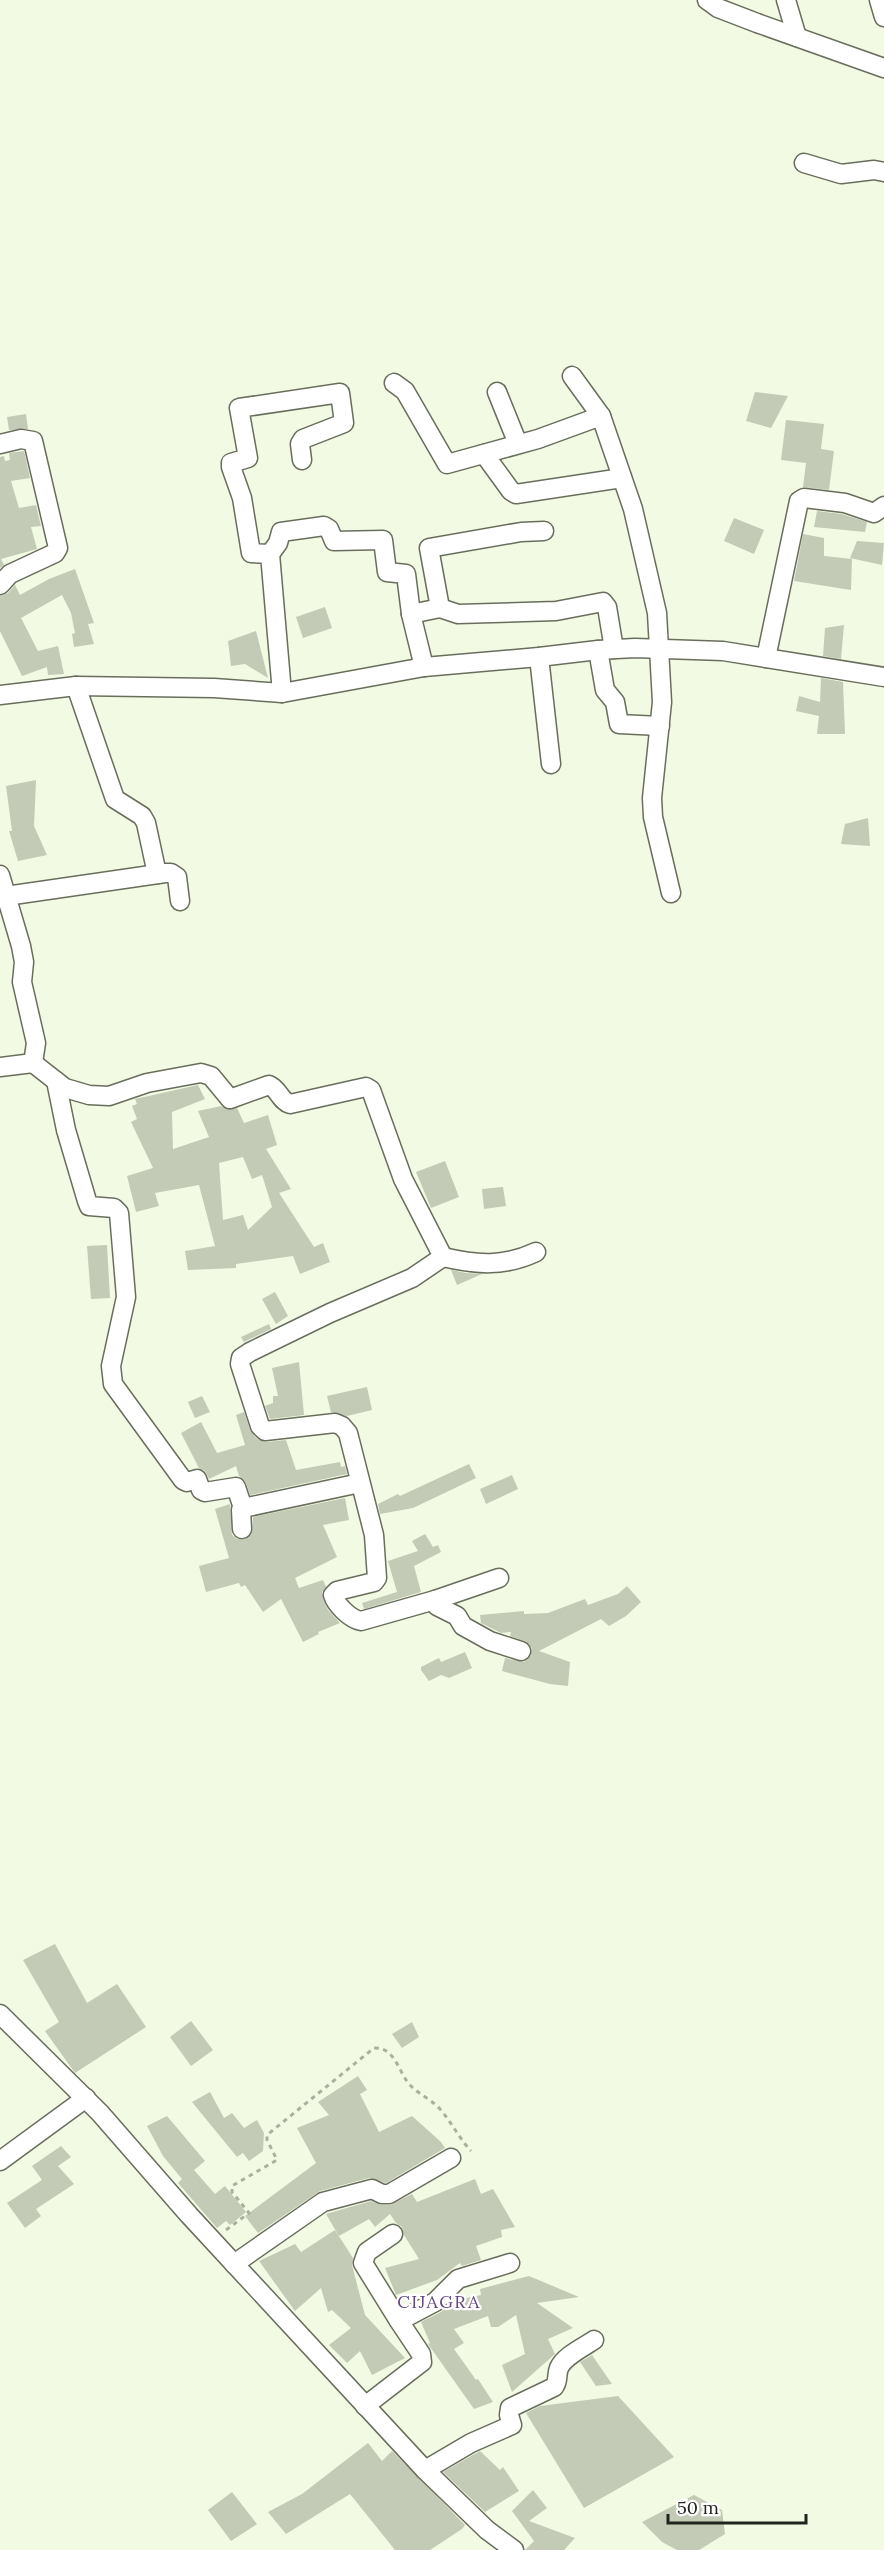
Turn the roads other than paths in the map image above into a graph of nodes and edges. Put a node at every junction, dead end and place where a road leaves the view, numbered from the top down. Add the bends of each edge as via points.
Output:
1 (707, 0) edge
2 (786, 0) edge
3 (879, 0) edge
4 (884, 17) edge
5 (797, 37) junction
6 (884, 68) edge
7 (804, 163) dead end
8 (884, 172) edge
9 (572, 376) dead end
10 (394, 383) dead end
11 (497, 392) dead end
12 (601, 416) junction
13 (0, 444) edge
14 (518, 444) junction
15 (484, 454) junction
16 (302, 460) dead end
17 (622, 478) junction
18 (884, 506) edge
19 (544, 531) dead end
20 (270, 554) junction
21 (0, 585) edge
22 (440, 608) junction
23 (411, 614) junction
24 (659, 648) junction
25 (606, 649) junction
26 (539, 657) junction
27 (766, 658) junction
28 (423, 667) junction
29 (884, 677) edge
30 (76, 686) junction
31 (282, 693) junction
32 (0, 695) edge
33 (660, 726) junction
34 (551, 764) dead end
35 (158, 874) junction
36 (0, 875) edge
37 (671, 893) dead end
38 (6, 896) junction
39 (180, 901) dead end
40 (33, 1063) junction
41 (0, 1067) edge
42 (56, 1081) junction
43 (536, 1252) dead end
44 (443, 1257) junction
45 (360, 1483) junction
46 (243, 1508) junction
47 (243, 1529) dead end
48 (499, 1578) dead end
49 (435, 1600) junction
50 (521, 1651) dead end
51 (4, 2025) edge
52 (86, 2098) junction
53 (451, 2158) dead end
54 (0, 2161) edge
55 (393, 2234) dead end
56 (510, 2263) dead end
57 (234, 2264) junction
58 (399, 2321) junction
59 (594, 2340) dead end
60 (365, 2406) junction
61 (424, 2470) junction
62 (514, 2550) edge

1 - 5 street via 718,8
2 - 5 street
3 - 4 street
5 - 6 street
7 - 8 street via 842,174
9 - 12 street
10 - 15 street via 405,392 447,464
11 - 14 street
12 - 14 street
12 - 17 street
13 - 21 street via 21,439 33,441 58,548 10,574
14 - 15 street
15 - 17 street via 516,494
16 - 20 street via 303,439 344,423 340,393 240,408 248,458 231,463 231,467 242,498 251,553
17 - 24 street via 657,614
18 - 27 street via 874,513 844,503 804,498 799,501
19 - 22 street via 429,548
20 - 23 street via 280,532 324,526 334,541 383,540 387,572 406,574
20 - 31 street
22 - 23 street
22 - 25 street via 458,614 556,611 603,602 607,607
23 - 28 street
24 - 25 street
24 - 27 street
24 - 33 street
25 - 26 street
25 - 33 street via 605,690 615,702 619,724
26 - 28 street
26 - 34 street
27 - 29 street
28 - 31 street
30 - 31 street
30 - 32 street
30 - 35 street via 115,799 146,823
33 - 37 street via 653,818
35 - 38 street
35 - 39 street via 175,874
36 - 38 street
38 - 40 street via 24,962 22,982 36,1043
40 - 41 street
40 - 42 street
42 - 44 street via 77,1092 109,1096 147,1083 201,1073 211,1076 230,1099 269,1085 290,1104 369,1088 404,1179
42 - 46 street via 89,1206 114,1208 119,1213 126,1297 111,1366 113,1384 183,1480 197,1479 205,1492 236,1486
43 - 44 street via 494,1265
44 - 45 street via 412,1278 330,1312 241,1358 262,1429 273,1432 341,1425 348,1434
45 - 46 street
45 - 49 street via 374,1535 377,1578 334,1593 335,1601 361,1621
46 - 47 street
48 - 49 street
49 - 50 street via 436,1606 457,1616 463,1626 490,1641
51 - 52 street
52 - 54 street
52 - 57 street
53 - 57 street via 389,2194 372,2189 323,2202
55 - 58 street via 367,2252 363,2264
56 - 58 street via 458,2279 435,2302
57 - 60 street
58 - 60 street via 422,2361
59 - 61 street via 564,2361 554,2387 510,2408 512,2425
60 - 61 street
61 - 62 street

